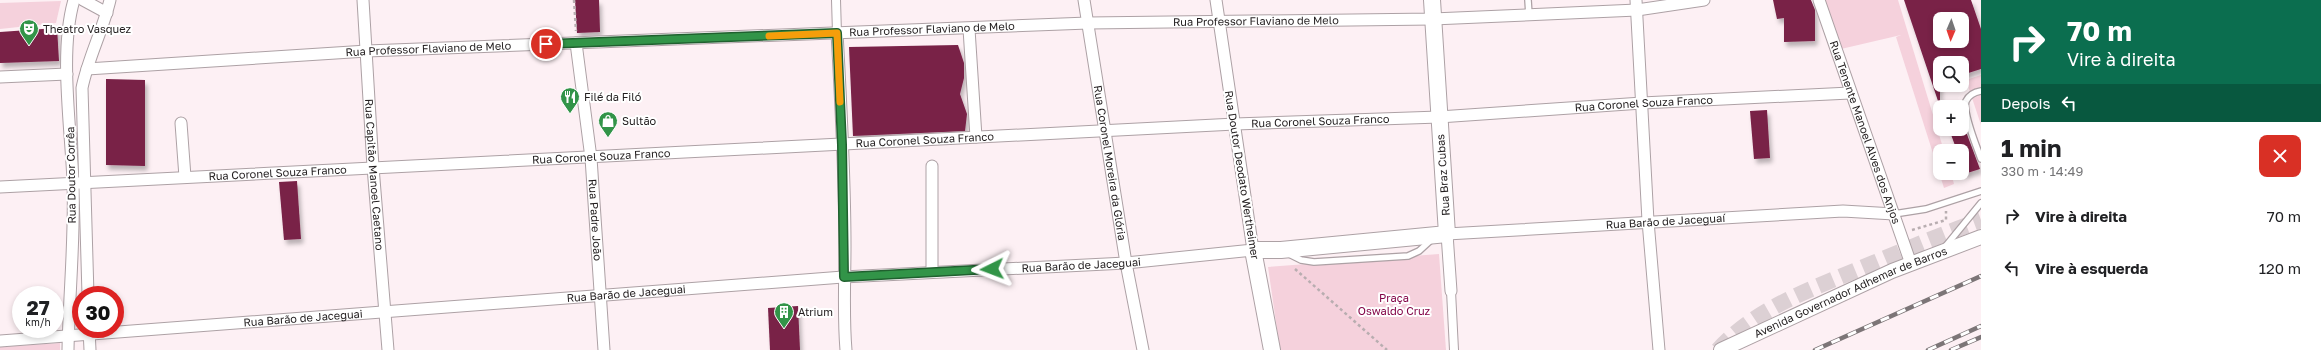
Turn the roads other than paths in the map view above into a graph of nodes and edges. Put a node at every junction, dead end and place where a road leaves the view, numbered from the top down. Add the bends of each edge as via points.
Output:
1 (74, 0) edge
2 (83, 0) edge
3 (110, 0) edge
4 (363, 0) edge
5 (836, 0) edge
6 (1084, 0) edge
7 (1216, 0) edge
8 (1432, 0) edge
9 (1528, 0) edge
10 (1704, 0) edge
11 (1819, 0) edge
12 (1637, 5) edge
13 (107, 13) junction
14 (1529, 15) junction
15 (1433, 19) junction
16 (1219, 20) junction
17 (1088, 23) junction
18 (969, 29) junction
19 (837, 33) junction
20 (576, 43) junction
21 (367, 52) junction
22 (87, 69) junction
23 (67, 74) junction
24 (0, 77) edge
25 (1981, 90) edge
26 (1850, 93) junction
27 (1642, 103) junction
28 (1439, 117) junction
29 (181, 123) dead end
30 (1235, 124) junction
31 (1106, 132) junction
32 (976, 137) junction
33 (842, 145) junction
34 (591, 158) junction
35 (1981, 159) edge
36 (932, 166) dead end
37 (373, 167) junction
38 (185, 176) junction
39 (86, 182) junction
40 (73, 183) junction
41 (0, 187) edge
42 (1981, 192) edge
43 (1981, 203) edge
44 (1894, 214) junction
45 (1648, 221) junction
46 (1442, 234) junction
47 (1981, 237) edge
48 (1253, 250) junction
49 (1940, 253) junction
50 (1126, 263) junction
51 (1911, 264) junction
52 (932, 271) junction
53 (844, 277) junction
54 (88, 286) edge
55 (1450, 291) joint
56 (600, 294) junction
57 (385, 311) junction
58 (124, 330) edge
59 (72, 336) edge
60 (68, 337) junction
61 (89, 338) edge
62 (0, 341) edge
63 (68, 350) edge
64 (90, 350) edge
65 (388, 350) edge
66 (604, 350) edge
67 (846, 350) edge
68 (1143, 350) edge
69 (1272, 350) edge
70 (1454, 350) edge
71 (1658, 350) edge
72 (1721, 350) edge

1 - 23 street, Rua Doutor Corrêa via 69,16
2 - 13 street
3 - 13 street, Rua Doutor Corrêa
4 - 21 street, Rua Capitão Manoel Caetano
5 - 19 street
6 - 17 street, Rua Coronel Moreira da Glória
7 - 16 street, Rua Doutor Deodato Wertheimer
8 - 15 main road, Rua Braz Cubas
9 - 14 lane
10 - 12 street, Rua Professor Flaviano de Melo
11 - 26 street, Rua Tenente Manoel Alves dos Anjos
12 - 14 street, Rua Professor Flaviano de Melo
12 - 27 street
13 - 22 street, Rua Doutor Corrêa
14 - 15 street, Rua Professor Flaviano de Melo
15 - 16 street, Rua Professor Flaviano de Melo
15 - 28 main road, Rua Braz Cubas
16 - 17 street, Rua Professor Flaviano de Melo
16 - 30 street, Rua Doutor Deodato Wertheimer
17 - 18 street, Rua Professor Flaviano de Melo
17 - 31 street, Rua Coronel Moreira da Glória
18 - 19 street, Rua Professor Flaviano de Melo
18 - 32 street
19 - 20 street, Rua Professor Flaviano de Melo
19 - 33 street
20 - 21 street, Rua Professor Flaviano de Melo
20 - 34 street, Rua Padre João
21 - 22 street, Rua Professor Flaviano de Melo
21 - 37 street, Rua Capitão Manoel Caetano
22 - 39 street, Rua Doutor Corrêa via 82,99
23 - 24 street
23 - 40 street, Rua Doutor Corrêa
25 - 35 lane via 1970,96 1966,102 1966,111
26 - 27 street, Rua Coronel Souza Franco
26 - 44 street, Rua Tenente Manoel Alves dos Anjos
27 - 28 street, Rua Coronel Souza Franco
27 - 45 street
28 - 30 street, Rua Coronel Souza Franco
28 - 46 main road, Rua Braz Cubas
29 - 38 street
30 - 31 street, Rua Coronel Souza Franco
30 - 48 street, Rua Doutor Deodato Wertheimer
31 - 32 street, Rua Coronel Souza Franco
31 - 50 street, Rua Coronel Moreira da Glória
32 - 33 street, Rua Coronel Souza Franco
33 - 34 street, Rua Coronel Souza Franco
33 - 53 street
34 - 37 street, Rua Coronel Souza Franco
34 - 56 street, Rua Padre João
36 - 52 street
37 - 38 street, Rua Coronel Souza Franco
37 - 57 street, Rua Capitão Manoel Caetano
38 - 39 street, Rua Coronel Souza Franco
39 - 40 street, Rua Coronel Souza Franco
39 - 54 street, Rua Doutor Corrêa
40 - 41 street, Rua Coronel Souza Franco
40 - 60 street, Rua Doutor Corrêa
42 - 44 lane via 1907,214
43 - 49 lane
44 - 45 street, Rua Barão de Jaceguaí via 1843,211
44 - 51 street, Rua Tenente Manoel Alves dos Anjos
45 - 46 street, Rua Barão de Jaceguaí
45 - 71 street
46 - 48 main road, Rua Barão de Jaceguaí via 1281,250
46 - 55 street, Rua Braz Cubas
47 - 49 street, Avenida Governador Adhemar de Barros
48 - 50 street, Rua Barão de Jaceguai
48 - 69 main road, Rua Doutor Deodato Wertheimer
49 - 51 street, Avenida Governador Adhemar de Barros
50 - 52 street, Rua Barão de Jaceguai
50 - 68 street, Rua Coronel Moreira da Glória
51 - 72 street, Avenida Governador Adhemar de Barros
52 - 53 street, Rua Barão de Jaceguai
53 - 56 street, Rua Barão de Jaceguai
53 - 67 street
55 - 70 street, Rua Braz Cubas
56 - 57 street, Rua Barão de Jaceguai
56 - 66 street, Rua Padre João
57 - 58 street, Rua Barão de Jaceguai
57 - 65 street, Rua Capitão Manoel Caetano
59 - 60 street, Rua Barão de Jaceguai
60 - 62 street, Rua Barão de Jaceguai
60 - 63 street, Rua Doutor Corrêa
61 - 64 street

